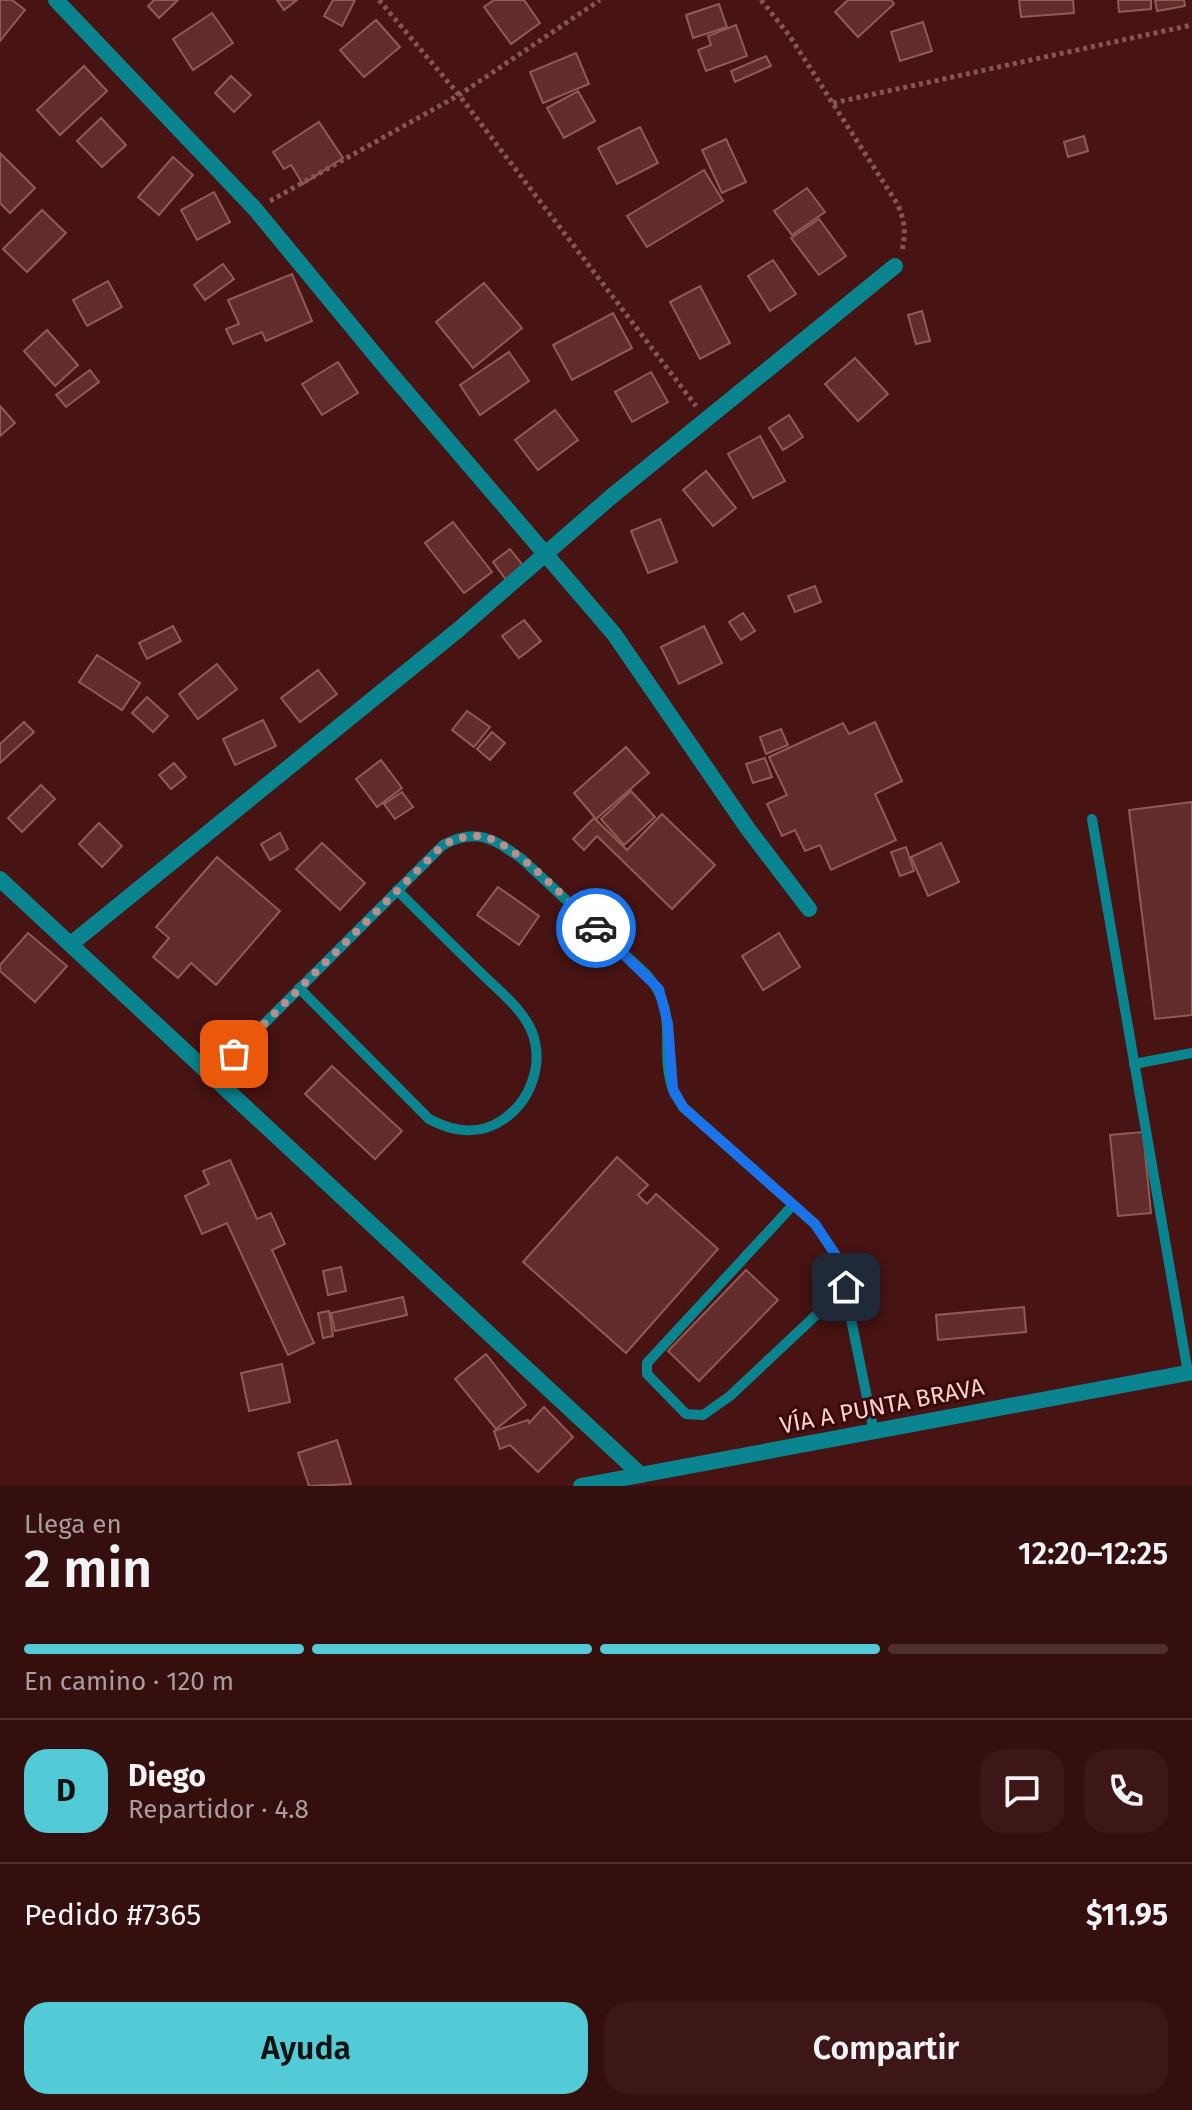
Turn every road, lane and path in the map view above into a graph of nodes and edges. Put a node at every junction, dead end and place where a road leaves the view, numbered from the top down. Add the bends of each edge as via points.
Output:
1 (56, 0) edge
2 (379, 0) edge
3 (600, 0) edge
4 (761, 0) edge
5 (1192, 25) edge
6 (459, 95) junction
7 (833, 103) junction
8 (255, 209) junction
9 (895, 266) joint
10 (706, 420) junction
11 (547, 554) junction
12 (1092, 819) dead end
13 (0, 879) edge
14 (397, 890) junction
15 (809, 909) dead end
16 (71, 944) junction
17 (299, 988) junction
18 (1192, 1053) edge
19 (1134, 1064) junction
20 (212, 1076) junction
21 (793, 1205) junction
22 (846, 1287) junction
23 (1190, 1372) edge
24 (874, 1432) junction
25 (653, 1478) edge
26 (581, 1486) edge

1 - 8 street
2 - 6 path
3 - 6 path
4 - 7 path
5 - 7 path
6 - 8 path
6 - 10 path
7 - 9 path via 898,205 905,236
8 - 11 street
9 - 10 street
10 - 11 street
11 - 15 street via 614,634
11 - 16 street
12 - 19 lane
13 - 16 street
14 - 17 lane
14 - 17 lane via 513,1005 532,1033 536,1071 512,1113 480,1130 448,1129 429,1119
14 - 21 lane via 456,838 488,837 522,859 659,989 668,1024 673,1089 683,1107
16 - 20 street
17 - 20 lane
18 - 19 lane
19 - 23 lane
20 - 25 street
21 - 22 lane via 830,1244
21 - 22 lane via 647,1363 647,1374 686,1414 703,1415
22 - 24 lane
23 - 24 street, VÍA A PUNTA BRAVA
24 - 25 street, VÍA A PUNTA BRAVA
25 - 26 street, VÍA A PUNTA BRAVA

